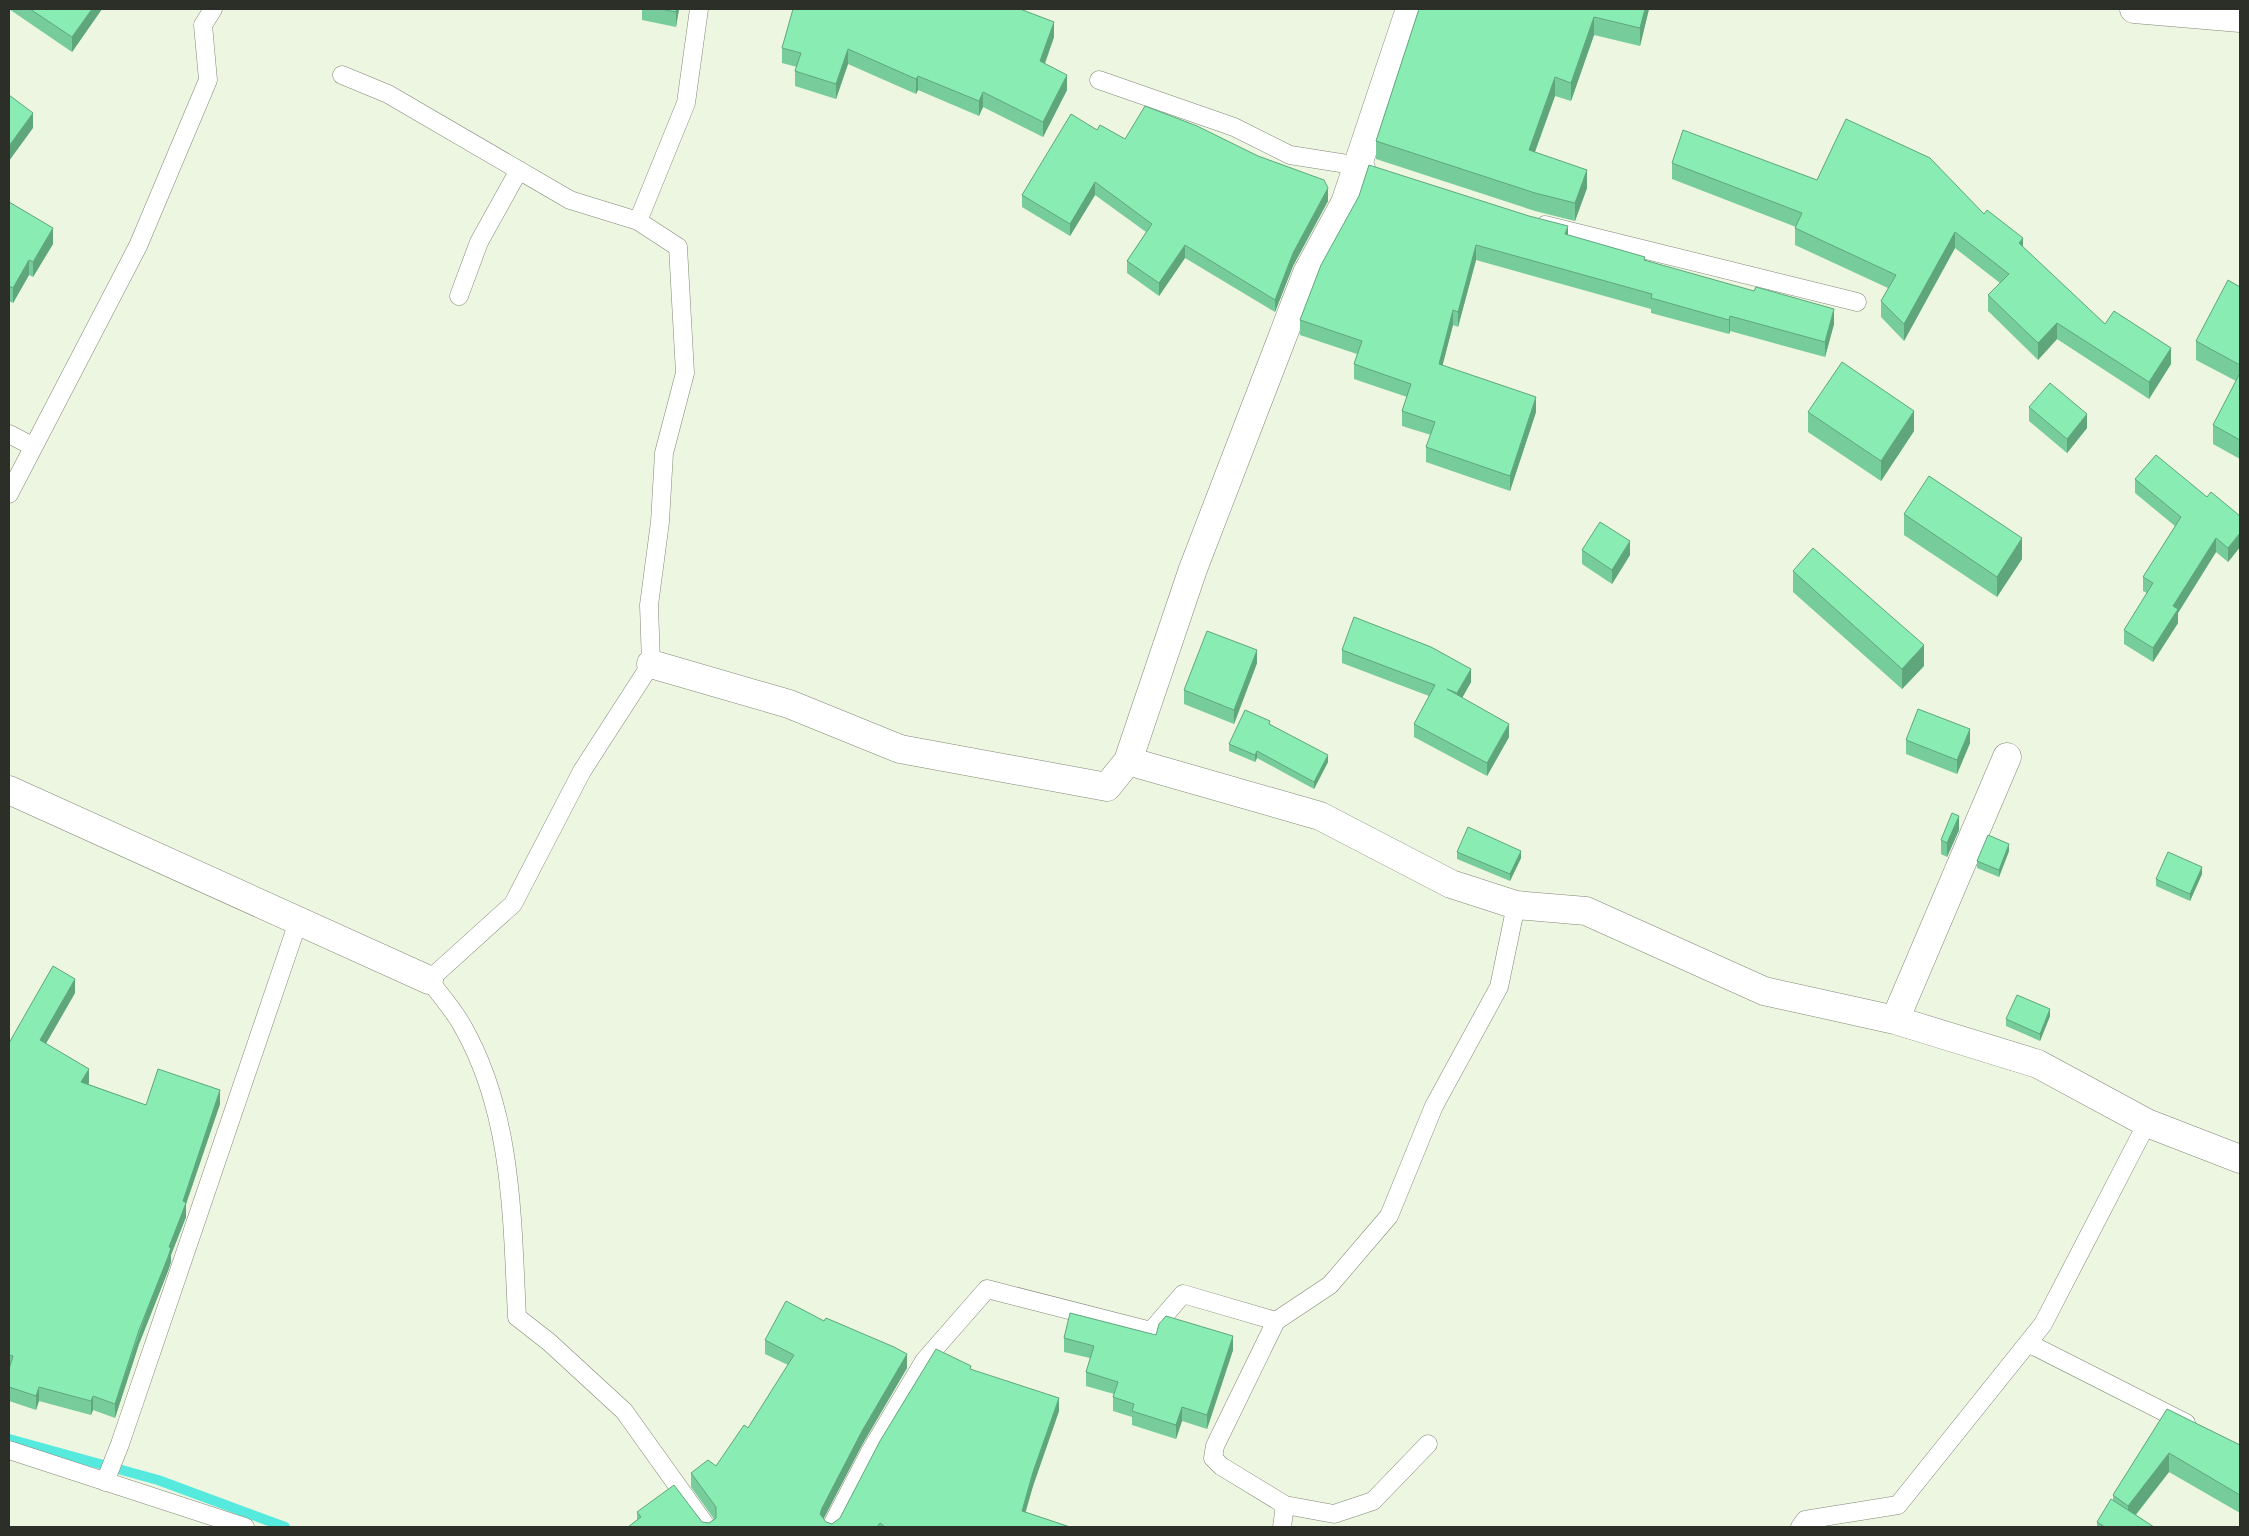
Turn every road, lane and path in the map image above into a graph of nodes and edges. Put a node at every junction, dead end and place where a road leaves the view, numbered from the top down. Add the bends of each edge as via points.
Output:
1 (213, 9) edge
2 (698, 9) edge
3 (1410, 9) edge
4 (2134, 9) edge
5 (2240, 18) edge
6 (342, 76) dead end
7 (1099, 80) dead end
8 (1359, 165) junction
9 (519, 170) junction
10 (1386, 174) edge
11 (638, 221) junction
12 (1532, 221) edge
13 (459, 296) dead end
14 (1857, 302) dead end
15 (9, 434) edge
16 (32, 446) junction
17 (9, 494) edge
18 (651, 664) junction
19 (2007, 757) dead end
20 (1128, 761) junction
21 (9, 790) edge
22 (1516, 905) junction
23 (298, 922) junction
24 (429, 980) junction
25 (1895, 1020) junction
26 (2147, 1123) junction
27 (2240, 1159) edge
28 (1276, 1321) junction
29 (2028, 1343) junction
30 (2205, 1432) edge
31 (1428, 1444) dead end
32 (9, 1450) edge
33 (105, 1482) junction
34 (1285, 1505) junction
35 (835, 1526) edge
36 (245, 1527) edge
37 (707, 1527) edge
38 (1282, 1527) edge
39 (1800, 1527) edge

1 - 16 lane via 203,25 208,80 138,246
2 - 11 lane via 686,103
3 - 8 street
4 - 5 street
6 - 9 lane via 388,94
7 - 8 lane via 1234,127 1290,155
8 - 10 lane
8 - 20 street via 1345,204 1306,273 1192,569
9 - 11 lane via 570,200
9 - 13 lane via 479,242
11 - 18 lane via 678,246 685,373 664,453 650,605
12 - 14 lane
15 - 16 lane
16 - 17 lane
18 - 20 street via 790,704 900,749 1108,787
18 - 24 lane via 582,771 513,904
19 - 25 street
20 - 22 street via 1320,816 1451,884
21 - 23 street
22 - 25 street via 1586,911 1764,991
22 - 28 lane via 1499,987 1434,1106 1389,1216 1330,1285
23 - 24 street
23 - 33 lane
24 - 37 lane via 463,1026 492,1091 511,1190 517,1317 624,1411
25 - 26 street via 2038,1064
26 - 27 street
26 - 29 lane via 2043,1324
28 - 34 lane via 1215,1446 1213,1458
28 - 35 lane via 1183,1294 1151,1331 987,1288 924,1360 871,1450
29 - 30 lane
29 - 39 lane via 1898,1505 1805,1520
31 - 34 lane via 1373,1501 1334,1514
32 - 33 lane
33 - 36 lane
34 - 38 lane

